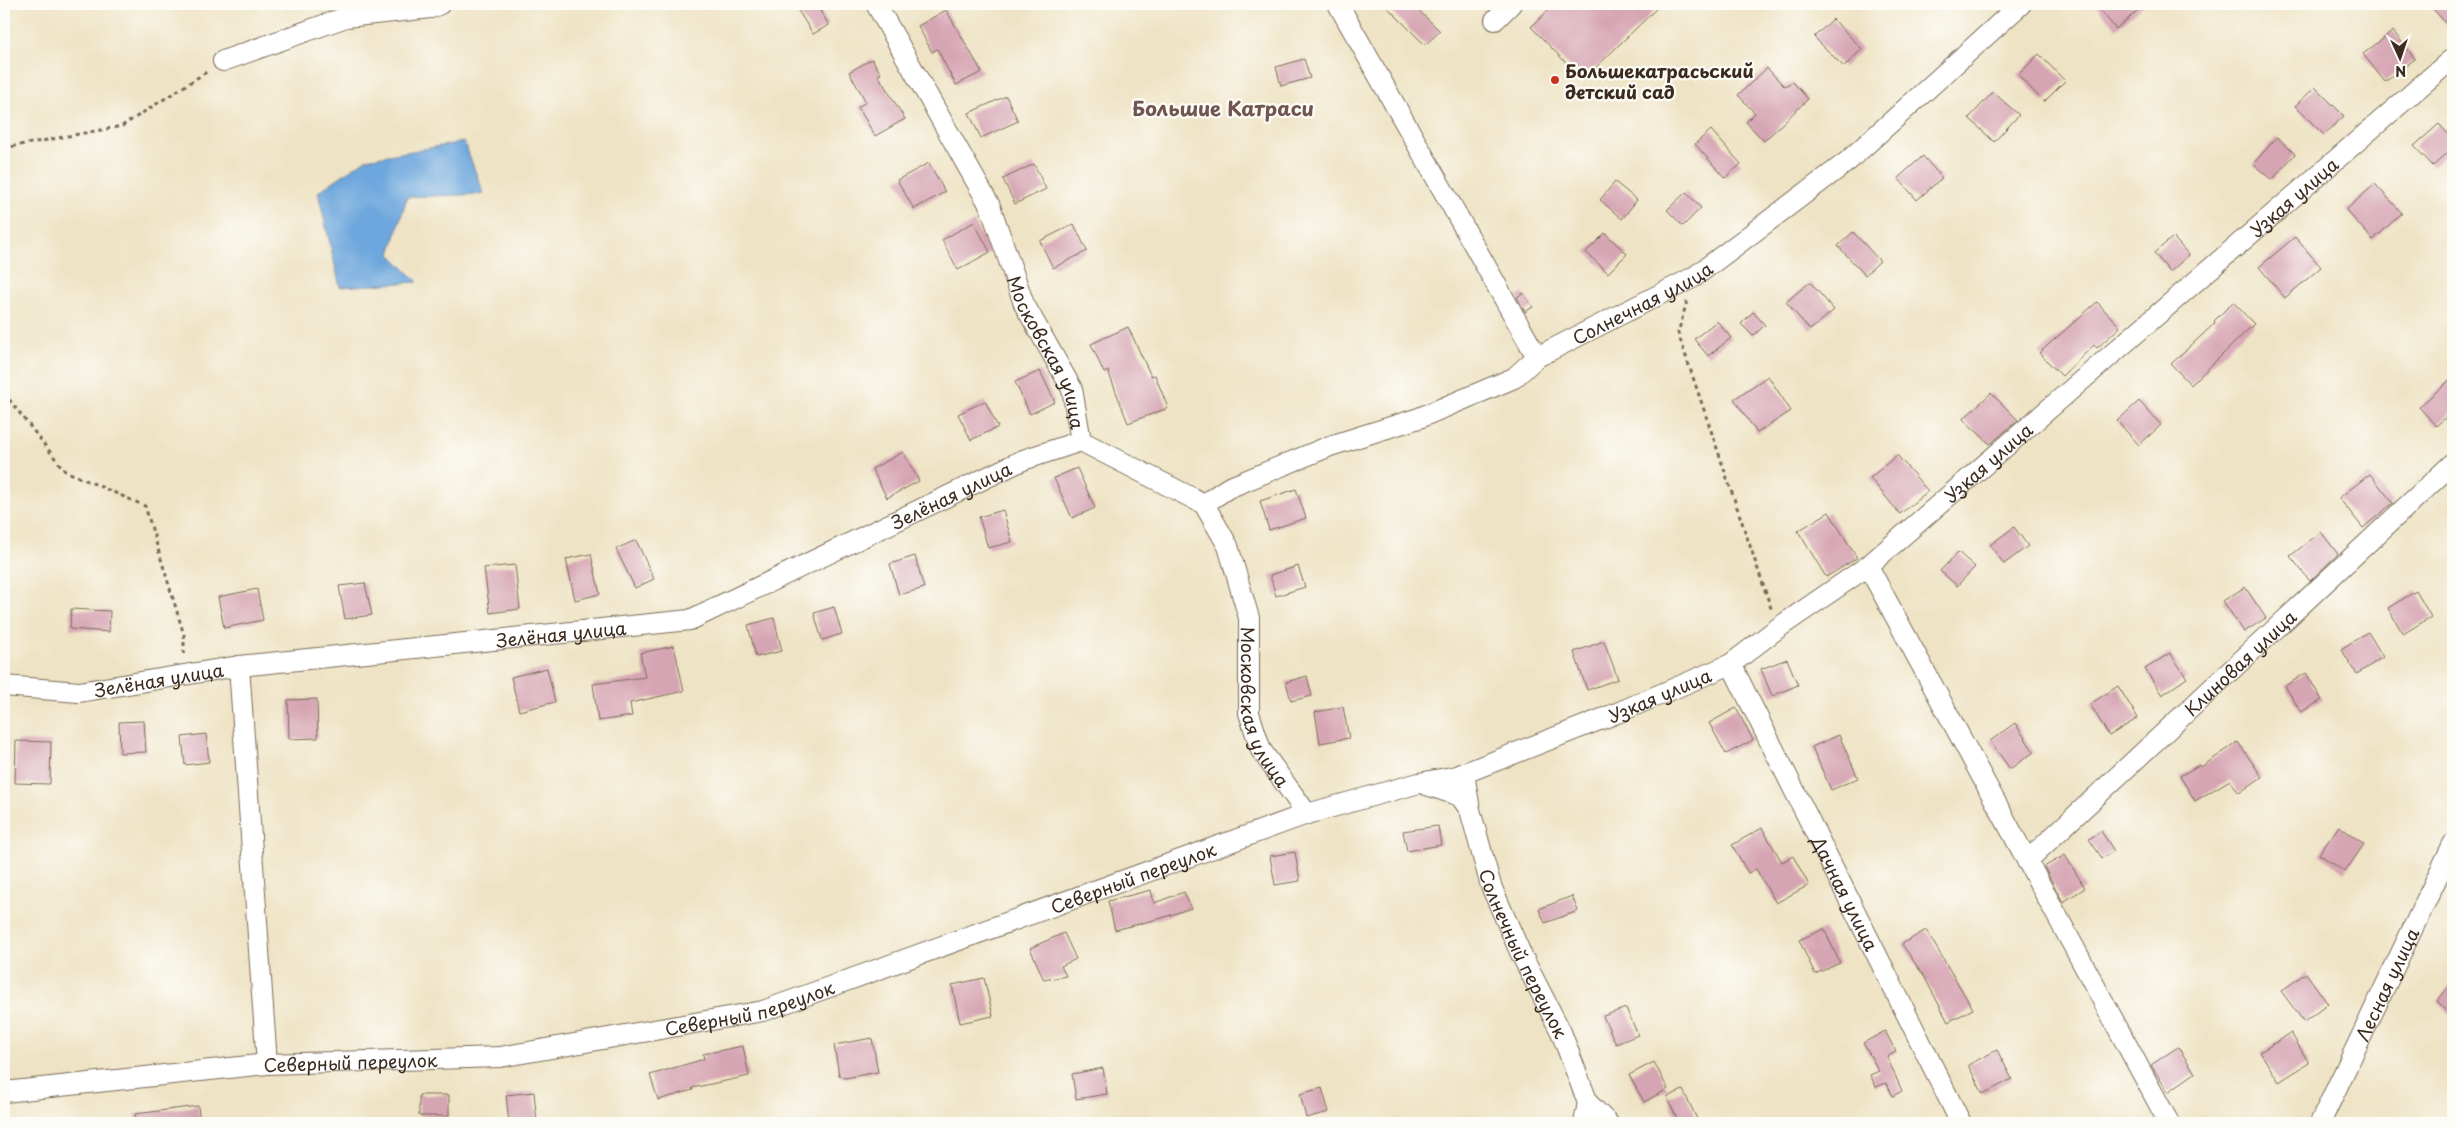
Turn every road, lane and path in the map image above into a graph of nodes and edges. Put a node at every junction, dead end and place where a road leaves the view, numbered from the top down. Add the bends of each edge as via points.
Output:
1 (440, 4) edge
2 (876, 4) edge
3 (1338, 4) edge
4 (1511, 4) edge
5 (2022, 4) edge
6 (1495, 20) dead end
7 (2453, 58) edge
8 (223, 61) joint
9 (4, 148) edge
10 (1694, 277) junction
11 (1537, 357) junction
12 (4, 393) edge
13 (1081, 440) junction
14 (2453, 463) edge
15 (1204, 504) junction
16 (1868, 566) junction
17 (1778, 628) junction
18 (1731, 664) junction
19 (239, 666) junction
20 (185, 675) junction
21 (4, 686) edge
22 (1464, 773) junction
23 (1420, 783) junction
24 (1470, 810) junction
25 (1307, 814) junction
26 (2453, 844) edge
27 (2027, 861) junction
28 (267, 1064) junction
29 (4, 1092) edge
30 (1588, 1103) junction
31 (1584, 1123) edge
32 (1608, 1123) edge
33 (1961, 1123) edge
34 (2169, 1123) edge
35 (2320, 1123) edge

1 - 8 street via 431,8 346,17
2 - 13 street, Московская улица via 990,206 1024,304 1072,389
3 - 11 street
4 - 6 street
5 - 10 street, Солнечная улица via 1848,161
7 - 16 street, Узкая улица
8 - 9 path via 122,126
10 - 11 street, Солнечная улица
10 - 17 path via 1678,333
11 - 15 street, Солнечная улица via 1514,378 1419,418 1330,446 1236,484
12 - 20 path via 65,471 145,506 184,635
13 - 15 street, Московская улица
13 - 19 street, Зелёная улица via 1023,460 690,620
14 - 27 street, Клиновая улица
15 - 25 street, Московская улица via 1228,546 1249,618 1249,713 1261,750
16 - 17 street, Узкая улица
16 - 27 street
17 - 18 street, Узкая улица
18 - 22 street, Узкая улица
18 - 33 street, Дачная улица
19 - 20 street, Зелёная улица
19 - 28 street
20 - 21 street, Зелёная улица via 78,692
22 - 23 street, Северный переулок
22 - 24 street, Солнечный переулок
23 - 24 street via 1460,796
23 - 25 street, Северный переулок
24 - 30 street, Солнечный переулок via 1491,886 1561,1032
25 - 28 street, Северный переулок via 763,1011 500,1058
26 - 35 street, Лесная улица
27 - 34 street
28 - 29 street, Северный переулок
30 - 31 street
30 - 32 street, Солнечный переулок

